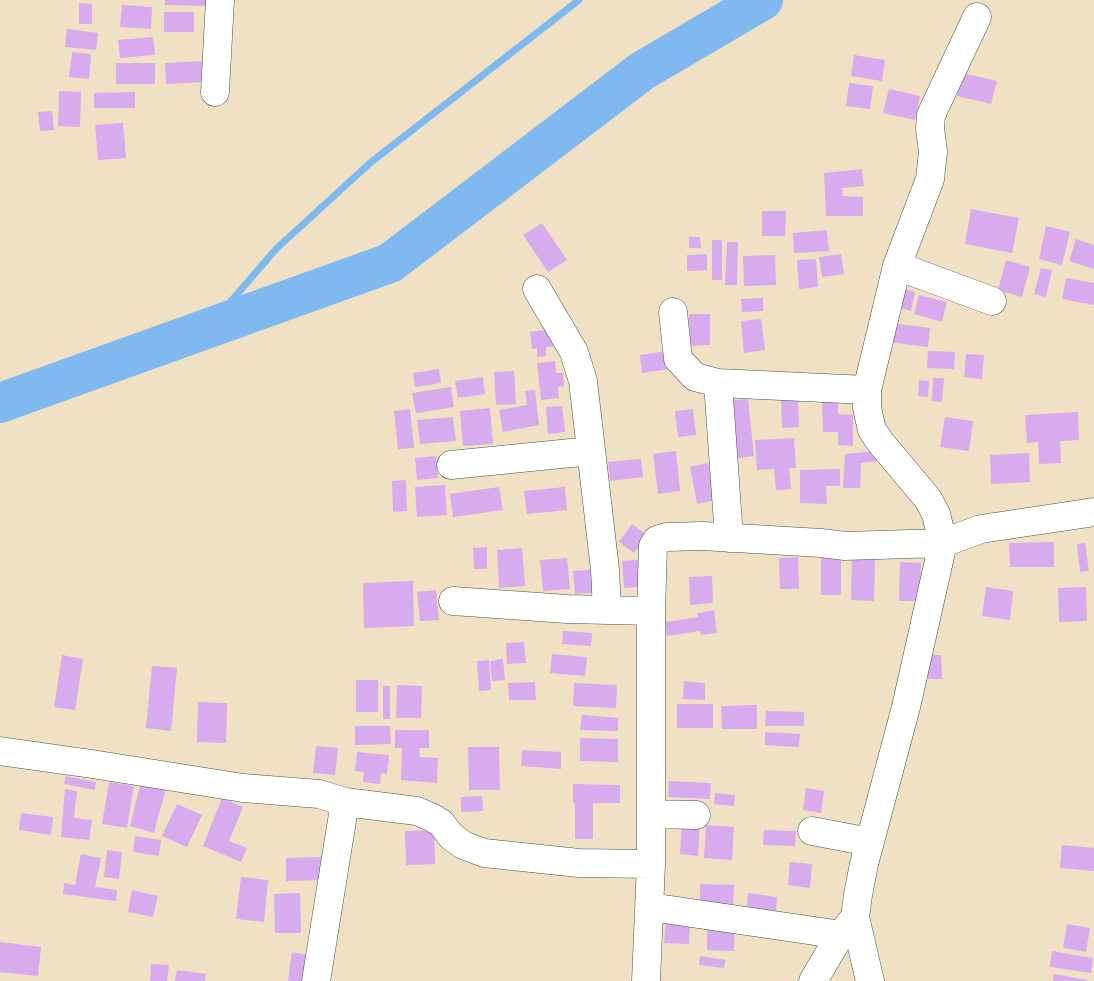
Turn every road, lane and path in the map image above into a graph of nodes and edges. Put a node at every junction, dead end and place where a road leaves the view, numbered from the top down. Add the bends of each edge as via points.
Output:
1 (220, 0) edge
2 (977, 17) dead end
3 (214, 92) dead end
4 (897, 266) junction
5 (538, 289) dead end
6 (992, 301) dead end
7 (674, 312) dead end
8 (718, 383) junction
9 (867, 390) junction
10 (590, 451) junction
11 (451, 465) dead end
12 (1094, 512) edge
13 (729, 538) junction
14 (944, 543) junction
15 (453, 601) dead end
16 (607, 609) junction
17 (651, 611) junction
18 (0, 752) edge
19 (345, 802) junction
20 (652, 814) junction
21 (696, 815) dead end
22 (812, 831) dead end
23 (870, 842) junction
24 (651, 864) junction
25 (650, 907) junction
26 (848, 926) junction
27 (316, 981) edge
28 (646, 981) edge
29 (813, 981) edge
30 (870, 981) edge

1 - 3 street
2 - 4 street via 931,115 933,152 930,178
4 - 6 street
4 - 9 street
5 - 10 street via 574,352 583,381
7 - 8 street via 678,359 695,377
8 - 9 street
8 - 13 street
9 - 14 street via 872,430 928,499
10 - 11 street
10 - 16 street
12 - 14 street via 981,529
13 - 14 street via 845,546
13 - 17 street via 675,536 654,542
14 - 23 street via 906,707
15 - 16 street
16 - 17 street
17 - 20 street
18 - 19 street via 243,788 319,794
19 - 24 street via 417,811 440,823 463,845 484,853 579,863
19 - 27 street
20 - 21 street
20 - 24 street
22 - 23 street
23 - 26 street
24 - 25 street
25 - 26 street
25 - 28 street
26 - 29 street
26 - 30 street

